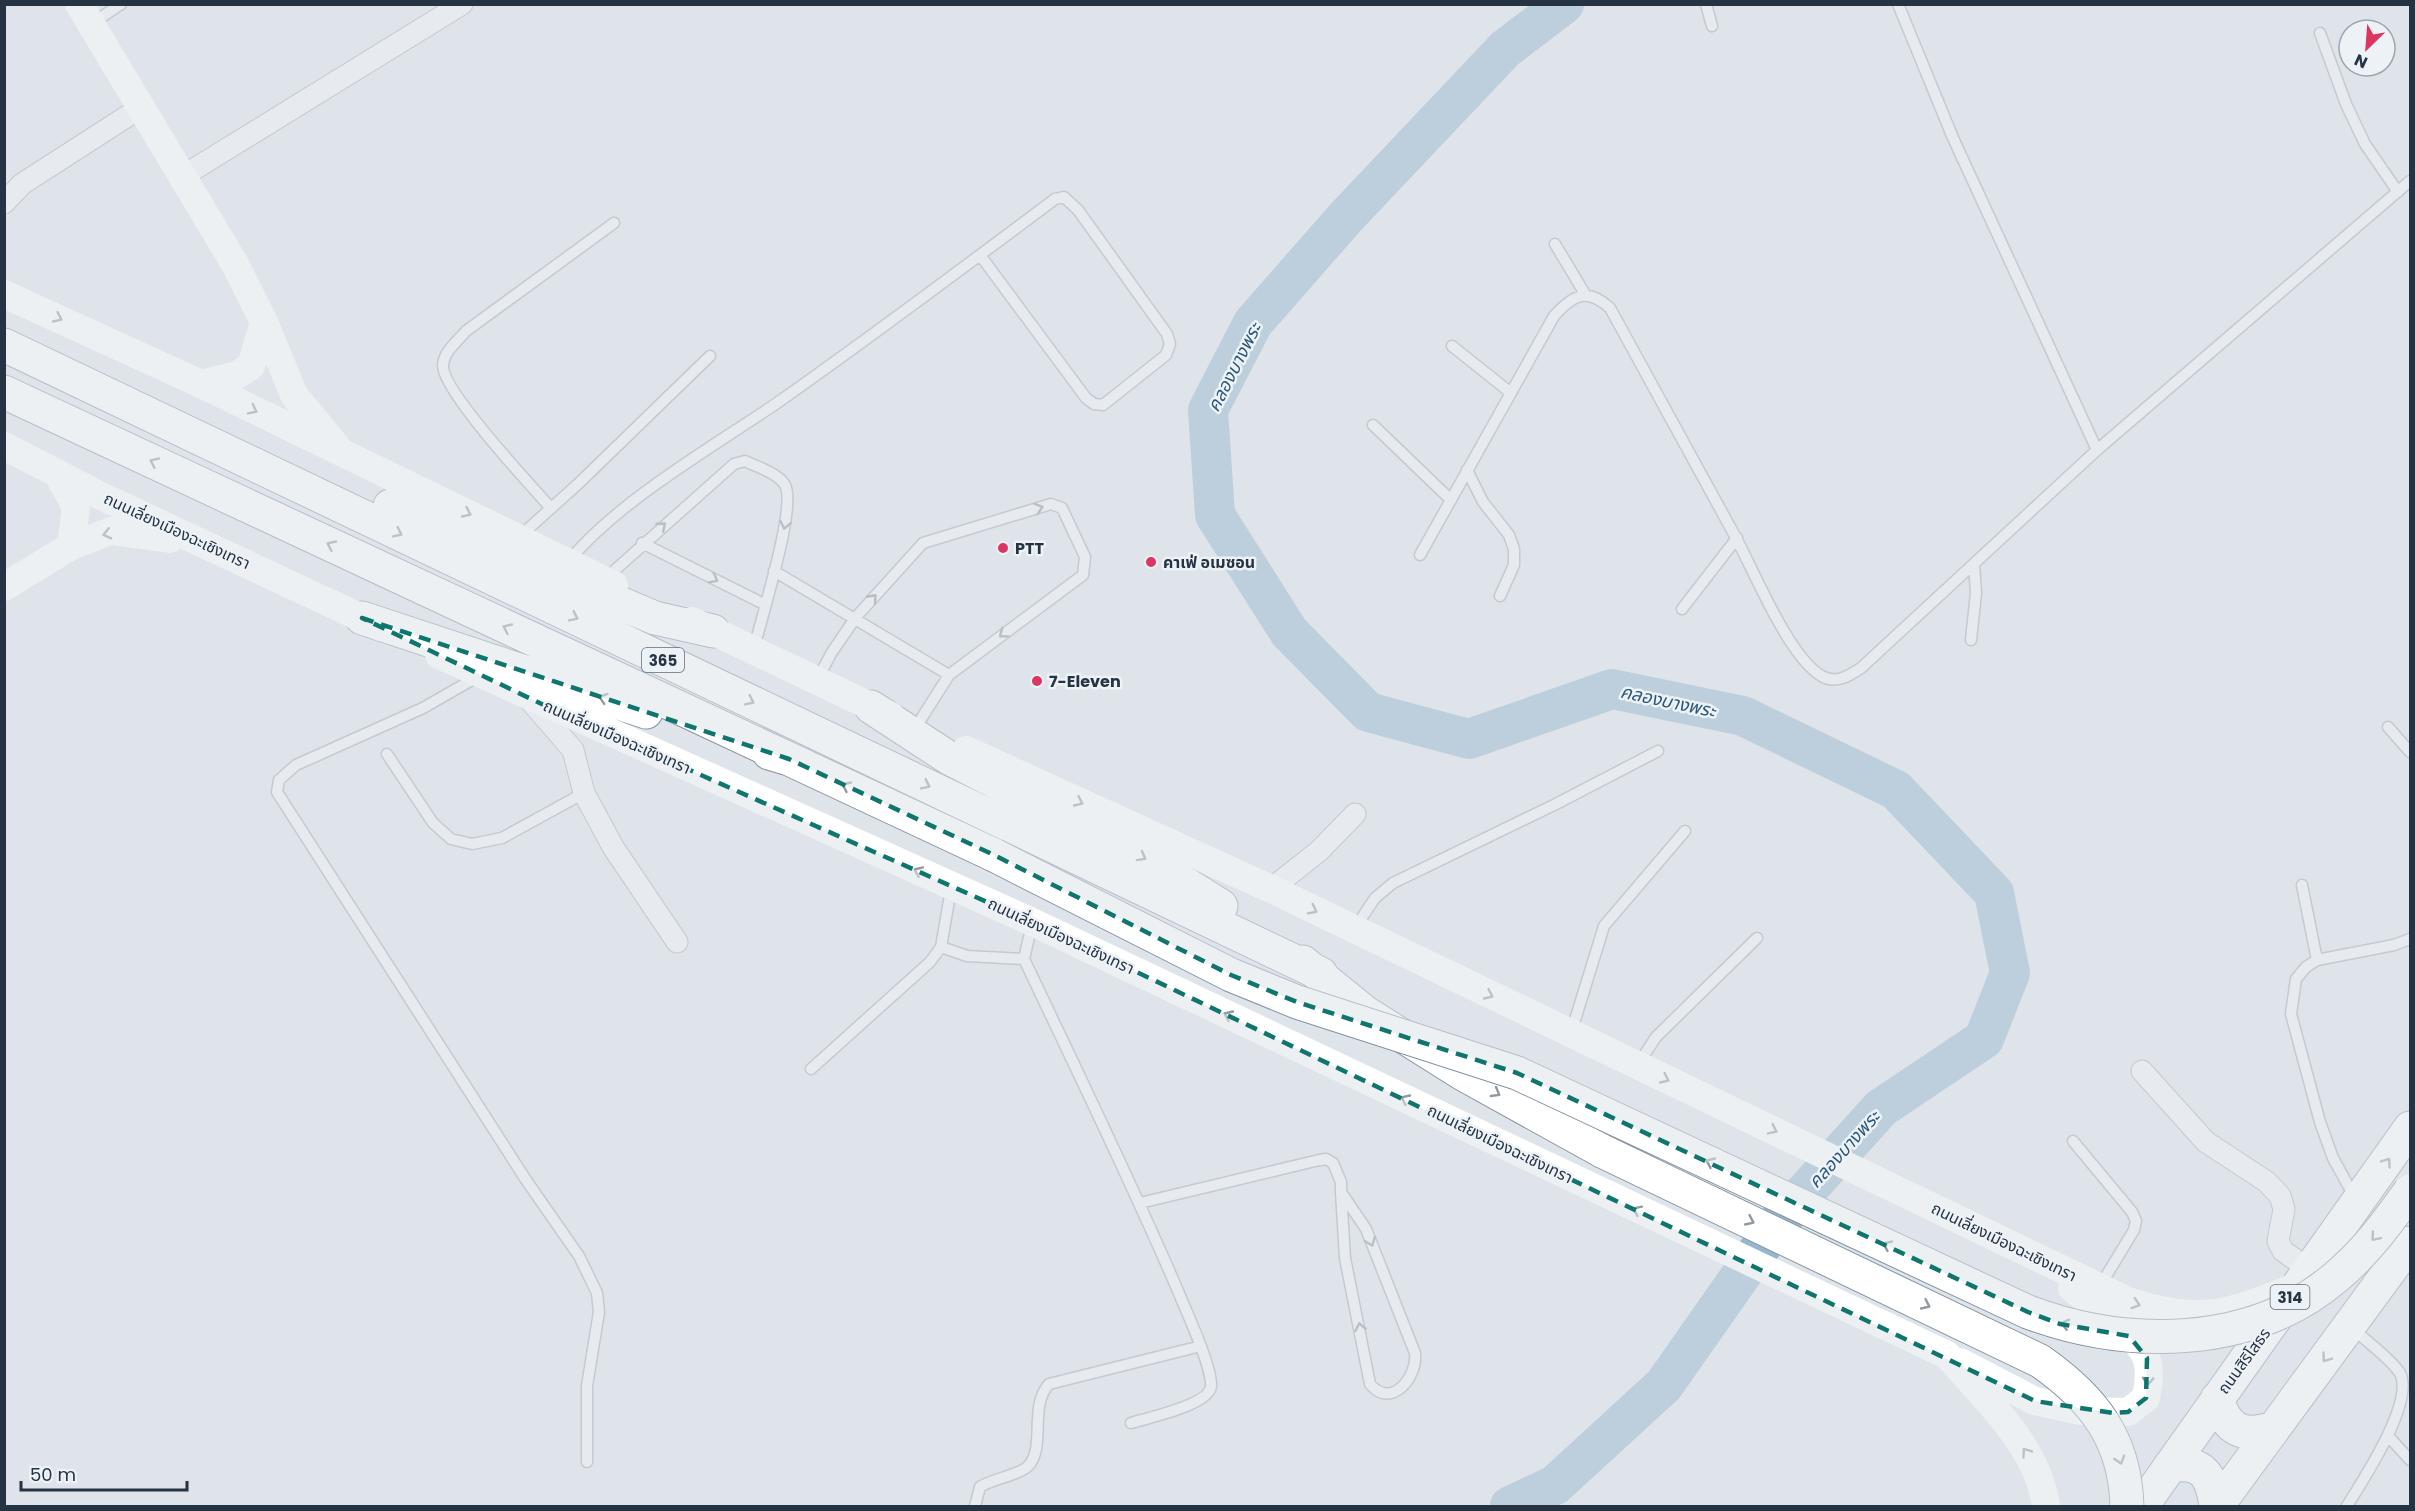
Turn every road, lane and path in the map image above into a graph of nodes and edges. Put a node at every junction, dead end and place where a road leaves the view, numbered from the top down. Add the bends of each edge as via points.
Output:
1 (121, 4) edge
2 (462, 4) edge
3 (1706, 4) edge
4 (1898, 4) edge
5 (85, 14) edge
6 (1712, 26) dead end
7 (2320, 33) dead end
8 (140, 108) junction
9 (183, 176) junction
10 (2410, 181) edge
11 (2398, 192) junction
12 (4, 203) edge
13 (614, 223) dead end
14 (1555, 244) dead end
15 (980, 255) junction
16 (4, 294) edge
17 (1586, 294) junction
18 (264, 322) junction
19 (4, 344) edge
20 (1452, 346) dead end
21 (710, 356) dead end
22 (201, 384) junction
23 (4, 392) edge
24 (1511, 393) junction
25 (1373, 425) dead end
26 (4, 446) edge
27 (2097, 450) junction
28 (344, 455) junction
29 (1467, 470) junction
30 (57, 473) junction
31 (1451, 500) junction
32 (551, 508) junction
33 (518, 537) junction
34 (1737, 538) junction
35 (642, 543) junction
36 (71, 546) junction
37 (1420, 555) dead end
38 (568, 562) junction
39 (1974, 564) junction
40 (774, 571) junction
41 (283, 580) junction
42 (604, 580) junction
43 (4, 587) edge
44 (1500, 596) dead end
45 (764, 604) junction
46 (1682, 609) dead end
47 (856, 617) junction
48 (362, 618) junction
49 (713, 631) junction
50 (1971, 640) dead end
51 (754, 650) junction
52 (480, 675) junction
53 (949, 675) junction
54 (816, 681) junction
55 (525, 695) junction
56 (871, 707) junction
57 (916, 727) junction
58 (2388, 727) dead end
59 (1658, 750) dead end
60 (2410, 752) edge
61 (387, 754) dead end
62 (789, 759) junction
63 (584, 793) junction
64 (1355, 814) dead end
65 (1685, 831) dead end
66 (951, 885) junction
67 (2302, 885) dead end
68 (1271, 889) junction
69 (1032, 922) junction
70 (1353, 930) junction
71 (1757, 938) dead end
72 (2410, 939) edge
73 (676, 942) dead end
74 (941, 947) junction
75 (1024, 959) junction
76 (2317, 960) junction
77 (1321, 974) junction
78 (1571, 1033) junction
79 (1637, 1066) junction
80 (811, 1069) dead end
81 (2142, 1071) dead end
82 (2410, 1128) edge
83 (2073, 1141) dead end
84 (2410, 1191) edge
85 (1341, 1192) junction
86 (1140, 1203) junction
87 (2358, 1203) junction
88 (2026, 1252) junction
89 (2408, 1252) edge
90 (2305, 1278) junction
91 (2098, 1289) junction
92 (2350, 1326) junction
93 (1201, 1346) junction
94 (1947, 1355) junction
95 (2217, 1399) junction
96 (1131, 1423) dead end
97 (2274, 1428) junction
98 (2389, 1437) junction
99 (2410, 1460) edge
100 (587, 1462) dead end
101 (2170, 1466) junction
102 (975, 1506) edge
103 (2046, 1506) edge
104 (2127, 1506) edge
105 (2142, 1506) edge
106 (2216, 1506) edge
107 (2347, 1506) edge

1 - 5 lane
2 - 9 street
3 - 6 lane
4 - 27 lane via 1953,138
5 - 8 main road
7 - 11 lane via 2365,144
8 - 9 main road
8 - 12 street via 22,184
9 - 18 main road
10 - 11 lane
11 - 27 lane
13 - 32 lane via 466,331 446,354 442,365 458,396
14 - 17 lane
15 - 15 lane via 1094,404 1104,405 1166,355 1170,344 1167,334 1064,197 1055,199
15 - 38 lane via 854,349 659,484 590,536
16 -> 22 main road
17 - 24 lane via 1566,302 1554,316
17 - 34 lane via 1599,297 1610,308
18 - 22 main road via 251,366 237,375
18 - 28 main road via 294,395
19 - 49 highway via 655,618
19 -> 77 highway, 365
20 - 24 lane
21 - 32 lane
22 -> 28 main road
62 -> 23 highway, 365
24 - 29 lane
25 - 31 lane
26 - 30 main road, ถนนเลี่ยงเมืองฉะเชิงเทรา
27 - 39 lane
28 -> 33 main road
29 - 31 lane
29 - 44 lane via 1514,549 1514,565
30 - 36 main road via 76,507
30 - 41 main road, ถนนเลี่ยงเมืองฉะเชิงเทรา
31 - 37 lane
32 - 33 lane
33 - 38 main road
34 - 39 lane via 1807,666 1822,677 1836,680 1862,668
34 - 46 lane
35 -> 40 lane via 734,464 745,461 784,483 789,496
35 - 42 lane
35 -> 45 lane
41 -> 36 main road via 213,552 143,533 111,531
36 - 43 main road
38 - 42 main road
39 - 50 lane via 1976,593
40 - 45 lane
40 - 47 lane
41 - 48 main road, ถนนเลี่ยงเมืองฉะเชิงเทรา
42 - 49 main road
45 - 51 lane
47 - 53 lane
47 -> 53 lane via 923,543 1051,504 1062,508 1085,557 1083,575
47 - 54 lane
48 - 52 main road, ถนนเลี่ยงเมืองฉะเชิงเทรา
62 -> 48 highway
49 - 51 main road
51 - 54 main road
52 - 55 main road, ถนนเลี่ยงเมืองฉะเชิงเทรา
52 - 100 lane via 423,708 296,765 279,780 277,792 519,1170 579,1256 597,1293 599,1312 587,1386
53 - 57 lane
54 - 56 main road, ถนนเลี่ยงเมืองฉะเชิงเทรา
55 - 63 street via 573,750
66 -> 55 main road, ถนนเลี่ยงเมืองฉะเชิงเทรา
56 - 57 main road, ถนนเลี่ยงเมืองฉะเชิงเทรา
56 -> 77 highway via 949,758 1145,858
57 -> 68 main road, ถนนเลี่ยงเมืองฉะเชิงเทรา
58 - 60 lane
59 - 70 lane via 1393,883 1375,898
61 - 63 lane via 433,823 451,839 472,844 502,838
84 -> 62 highway, bridge via 2373,1241 2336,1277 2271,1315 2224,1330 2162,1336 2115,1335 2060,1324 1517,1073 1297,1002 1231,975 994,855
63 - 73 street via 612,847
64 - 68 street via 1319,851
65 - 78 lane via 1604,926
66 - 69 main road, ถนนเลี่ยงเมืองฉะเชิงเทรา
66 - 74 lane
67 - 76 lane
68 -> 70 main road, ถนนเลี่ยงเมืองฉะเชิงเทรา
69 - 75 lane
94 -> 69 main road, ถนนเลี่ยงเมืองฉะเชิงเทรา
70 -> 78 main road, ถนนเลี่ยงเมืองฉะเชิงเทรา
71 - 79 lane via 1656,1037
72 - 76 lane
74 - 75 lane via 966,956
74 - 80 lane via 915,977
75 - 86 lane
76 - 87 lane via 2296,979 2291,1014 2333,1158
77 -> 104 highway, bridge via 1366,1013 1463,1074 1602,1151 2040,1361 2067,1380 2100,1417 2121,1459
78 - 79 main road, ถนนเลี่ยงเมืองฉะเชิงเทรา
79 -> 88 main road, ถนนเลี่ยงเมืองฉะเชิงเทรา
81 - 90 street via 2206,1142 2267,1182 2280,1196 2284,1209 2278,1241
87 -> 82 highway, ถนนสิริโสธร / 314
83 - 91 lane via 2136,1221
85 -> 85 lane via 1366,1229 1415,1353 1412,1375 1396,1393 1377,1393 1370,1384 1345,1258
85 - 86 lane via 1338,1170 1326,1160
86 - 93 lane
87 - 90 highway, ถนนสิริโสธร / 314
88 - 91 main road, ถนนเลี่ยงเมืองฉะเชิงเทรา
88 -> 94 main road via 2134,1341 2147,1358 2146,1398 2128,1412 2080,1411 2035,1401
89 - 92 highway
91 -> 90 main road, ถนนเลี่ยงเมืองฉะเชิงเทรา via 2164,1313 2216,1314 2244,1308
90 - 95 highway, ถนนสิริโสธร / 314
92 -> 97 highway
92 - 98 lane via 2401,1373 2406,1387 2405,1403
93 - 96 lane via 1211,1386 1208,1394 1198,1402
93 - 102 lane via 1049,1384 1039,1400 1031,1461 1026,1468 980,1487
103 -> 94 main road, ถนนเลี่ยงเมืองฉะเชิงเทรา via 2032,1461
95 - 97 highway via 2226,1420 2239,1430 2257,1434
95 - 101 highway, ถนนสิริโสธร / 314
97 - 106 highway
98 - 99 lane
98 - 107 lane
101 - 105 highway, ถนนสิริโสธร / 314
101 - 106 highway via 2183,1464 2202,1471 2213,1484

